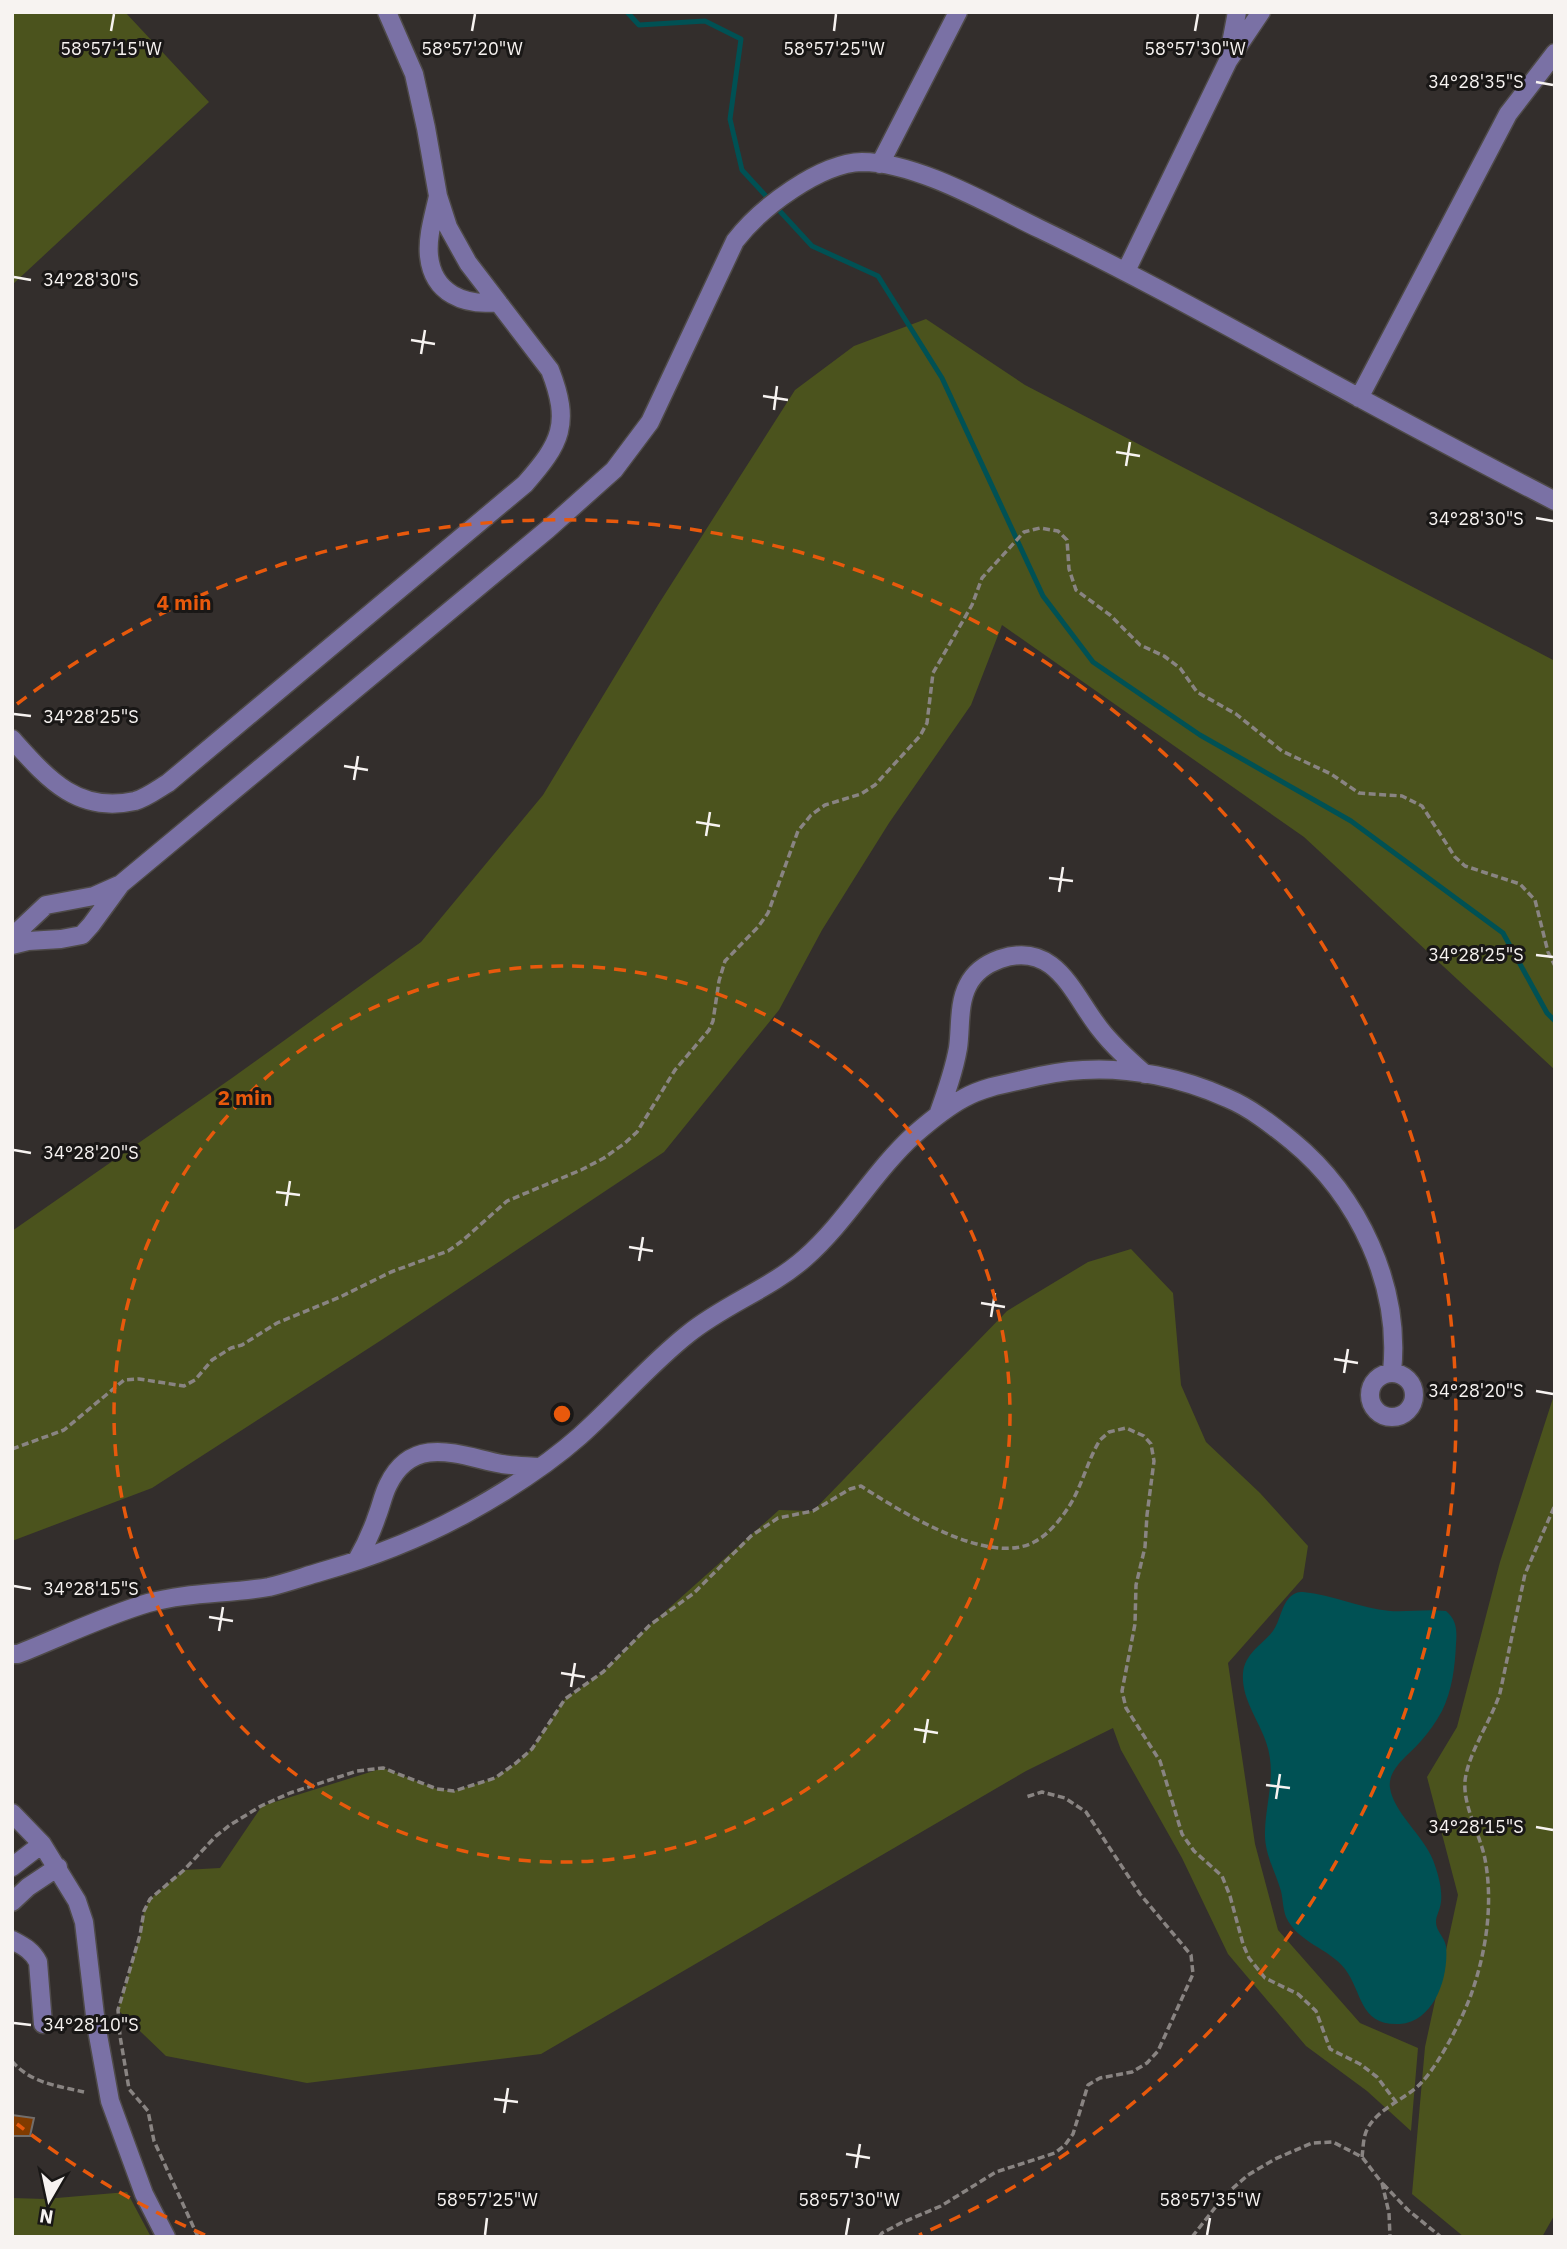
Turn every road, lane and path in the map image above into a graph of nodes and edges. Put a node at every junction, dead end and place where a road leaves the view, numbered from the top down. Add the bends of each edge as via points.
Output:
1 (387, 12) edge
2 (958, 12) edge
3 (1237, 12) edge
4 (1261, 12) edge
5 (1555, 53) edge
6 (1228, 61) junction
7 (880, 164) junction
8 (438, 196) junction
9 (1126, 271) junction
10 (498, 302) junction
11 (1359, 398) junction
12 (1555, 501) edge
13 (12, 739) edge
14 (121, 884) junction
15 (12, 937) edge
16 (12, 946) edge
17 (1555, 966) edge
18 (1145, 1074) junction
19 (938, 1115) junction
20 (1392, 1372) dead end
21 (12, 1449) edge
22 (539, 1467) junction
23 (1555, 1505) edge
24 (357, 1560) junction
25 (14, 1656) edge
26 (1026, 1797) dead end
27 (12, 1813) edge
28 (42, 1844) junction
29 (12, 1867) edge
30 (58, 1867) junction
31 (12, 1902) edge
32 (12, 1940) edge
33 (43, 2024) dead end
34 (12, 2061) edge
35 (84, 2092) dead end
36 (1396, 2102) junction
37 (1362, 2157) junction
38 (1382, 2183) junction
39 (166, 2237) edge
40 (198, 2237) edge
41 (879, 2237) edge
42 (1192, 2237) edge
43 (1390, 2237) edge
44 (1441, 2237) edge

1 - 8 street via 414,74
2 - 7 street
3 - 6 street
4 - 6 street
5 - 11 street via 1508,114
6 - 9 street
7 - 9 street via 935,178
7 - 14 street via 860,162 818,173 744,229 650,422 614,470
8 - 10 street via 448,227 468,263
8 - 10 street via 429,236 433,273 447,292 464,301
9 - 11 street
10 - 13 street via 550,370 561,407 557,440 525,484 168,783 137,800 108,804 81,800 56,784
11 - 12 street
14 - 15 street via 94,896 46,905
14 - 16 street via 82,935
17 - 21 path via 1535,900 1520,884 1465,866 1414,801 1359,793 1282,751 1236,714 1197,692 1180,668 1140,645 1076,590 1067,540 1058,531 1040,528 1024,532 982,578 933,673 927,723 920,736 875,785 825,805 798,831 768,913 725,961 709,1030 625,1143 604,1158 507,1200 448,1251 391,1272 231,1348 184,1386 124,1380 64,1430
18 - 19 street via 1084,1069 1046,1074 999,1084 965,1097
18 - 19 street via 1099,1028 1059,972 1039,959 1015,955 983,967 968,985 954,1070
18 - 20 street via 1232,1100 1270,1123 1319,1167 1365,1230 1375,1257 1390,1311 1395,1346
19 - 22 street via 913,1135 805,1258 692,1330 576,1440
22 - 24 street via 464,1515
22 - 24 street via 439,1451 411,1459 398,1468 387,1486
23 - 36 path via 1525,1574 1500,1693 1468,1765 1465,1784 1485,1859 1486,1947 1472,1992 1435,2064 1422,2082
24 - 25 street via 268,1587 148,1603
26 - 41 path via 1042,1792 1065,1798 1086,1812 1140,1894 1191,1955 1193,1974 1147,2063 1088,2085 1073,2134 1065,2145 1055,2153 996,2172
27 - 28 street
28 - 29 street
28 - 30 street
30 - 31 street
30 - 39 street via 84,1922 110,2101 144,2194
32 - 33 street via 26,1947 38,1962
34 - 35 path via 33,2078
36 - 37 path via 1374,2119 1365,2133
36 - 40 path via 1377,2077 1330,2049 1316,2011 1298,1994 1265,1978 1250,1958 1222,1876 1182,1833 1160,1761 1126,1708 1122,1691 1135,1624 1136,1585 1154,1461 1151,1444 1126,1428 1100,1440 1069,1507 1034,1543 1012,1547 965,1541 921,1522 861,1486 849,1489 813,1511 778,1518 751,1536 694,1593 565,1699 532,1749 495,1778 454,1791 383,1768 357,1771 261,1806 216,1836 150,1899 118,2010 129,2089 148,2110 154,2141
37 - 38 path
37 - 42 path via 1333,2142 1312,2143 1275,2159 1225,2195
38 - 43 path
38 - 44 path

